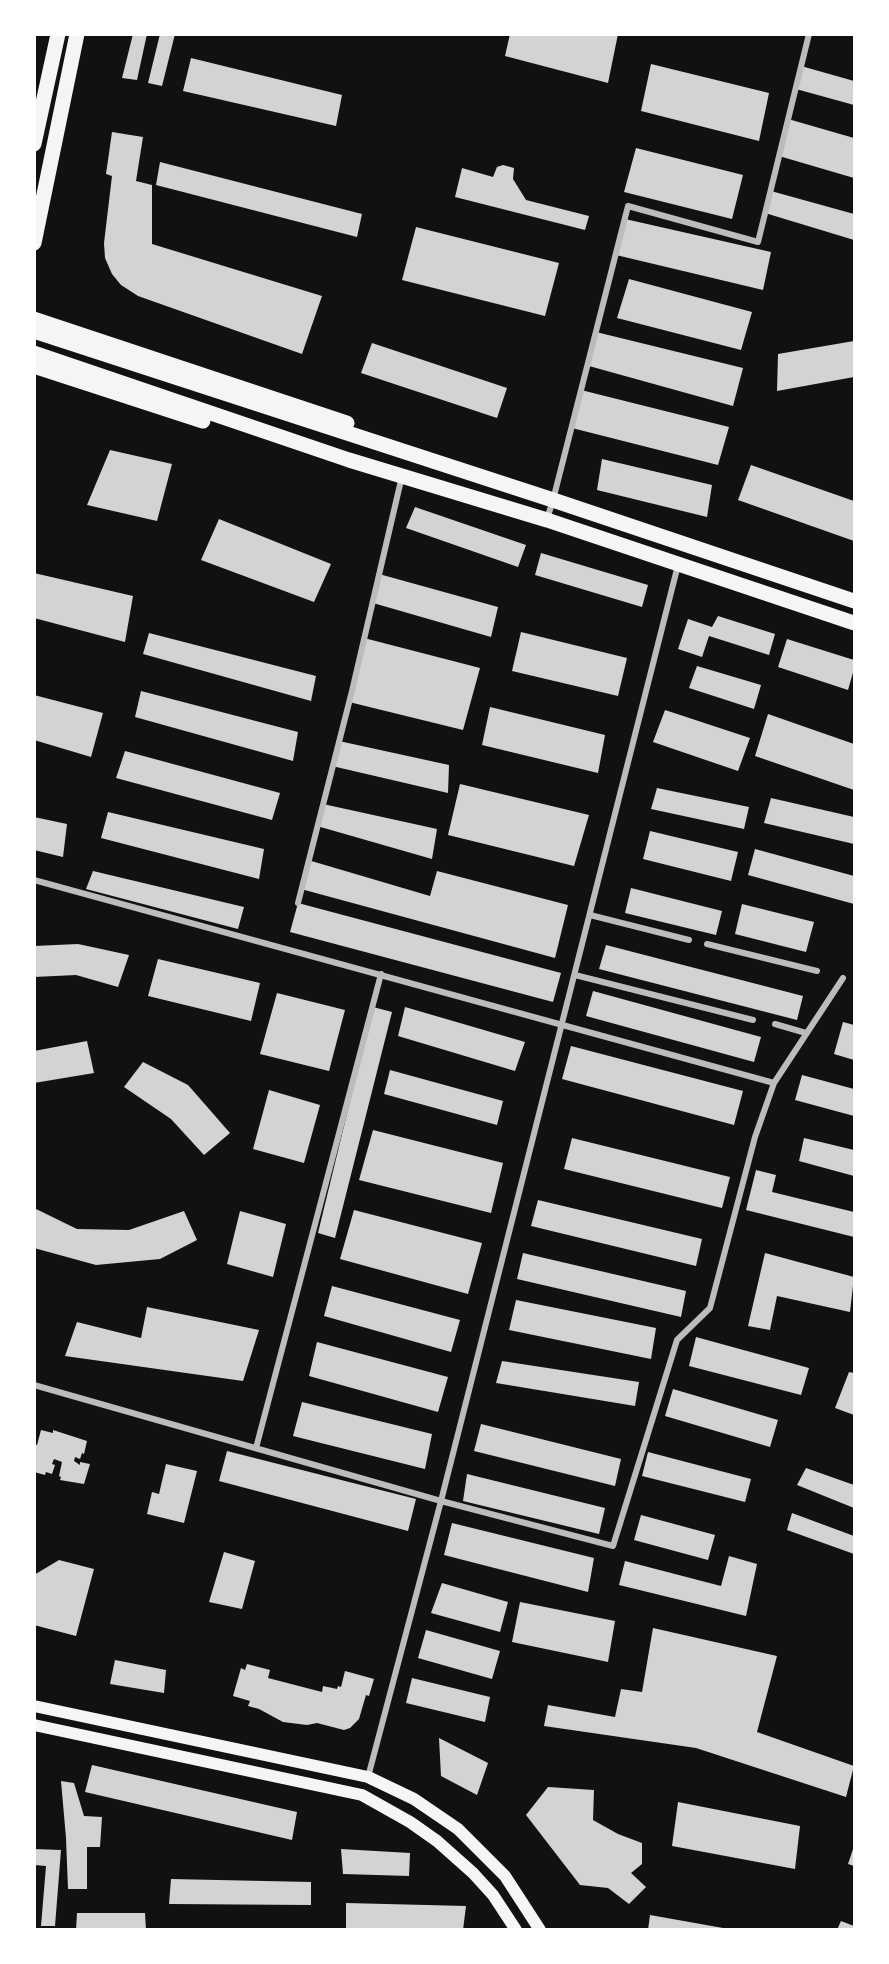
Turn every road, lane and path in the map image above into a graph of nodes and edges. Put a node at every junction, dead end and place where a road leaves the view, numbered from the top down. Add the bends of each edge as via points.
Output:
1 (58, 34) edge
2 (77, 34) edge
3 (809, 34) edge
4 (34, 144) edge
5 (34, 243) edge
6 (34, 319) edge
7 (34, 331) edge
8 (34, 353) edge
9 (34, 366) edge
10 (407, 454) junction
11 (403, 476) junction
12 (553, 500) junction
13 (547, 520) junction
14 (678, 564) junction
15 (855, 601) edge
16 (855, 623) edge
17 (34, 880) edge
18 (298, 903) dead end
19 (590, 915) junction
20 (689, 940) dead end
21 (707, 944) dead end
22 (817, 971) dead end
23 (381, 974) junction
24 (574, 975) junction
25 (843, 978) dead end
26 (753, 1020) dead end
27 (562, 1024) junction
28 (775, 1024) dead end
29 (806, 1033) junction
30 (774, 1083) junction
31 (34, 1385) edge
32 (256, 1448) junction
33 (441, 1501) junction
34 (34, 1706) edge
35 (34, 1725) edge
36 (368, 1777) junction
37 (516, 1929) edge
38 (540, 1929) edge

1 - 4 main road
2 - 5 main road
3 - 12 street via 758,243 628,206
6 - 10 main road via 368,429
7 - 10 main road
8 - 11 main road
9 - 11 main road via 354,471
10 - 12 main road
11 - 13 main road
11 - 18 street
12 - 13 street
12 - 15 main road
13 - 14 main road
14 - 16 main road
14 - 19 street
17 - 23 street
19 - 20 street
19 - 24 street
21 - 22 street
23 - 27 street
23 - 32 street
24 - 26 street
24 - 27 street
25 - 29 street
27 - 30 street
27 - 33 street
28 - 29 street
29 - 30 street
30 - 33 street via 755,1137 710,1308 677,1340 613,1546
31 - 32 street
32 - 33 street
33 - 36 street
34 - 36 main road
35 - 37 main road via 362,1795 437,1841 473,1873
36 - 38 main road via 414,1799 458,1829 505,1876

